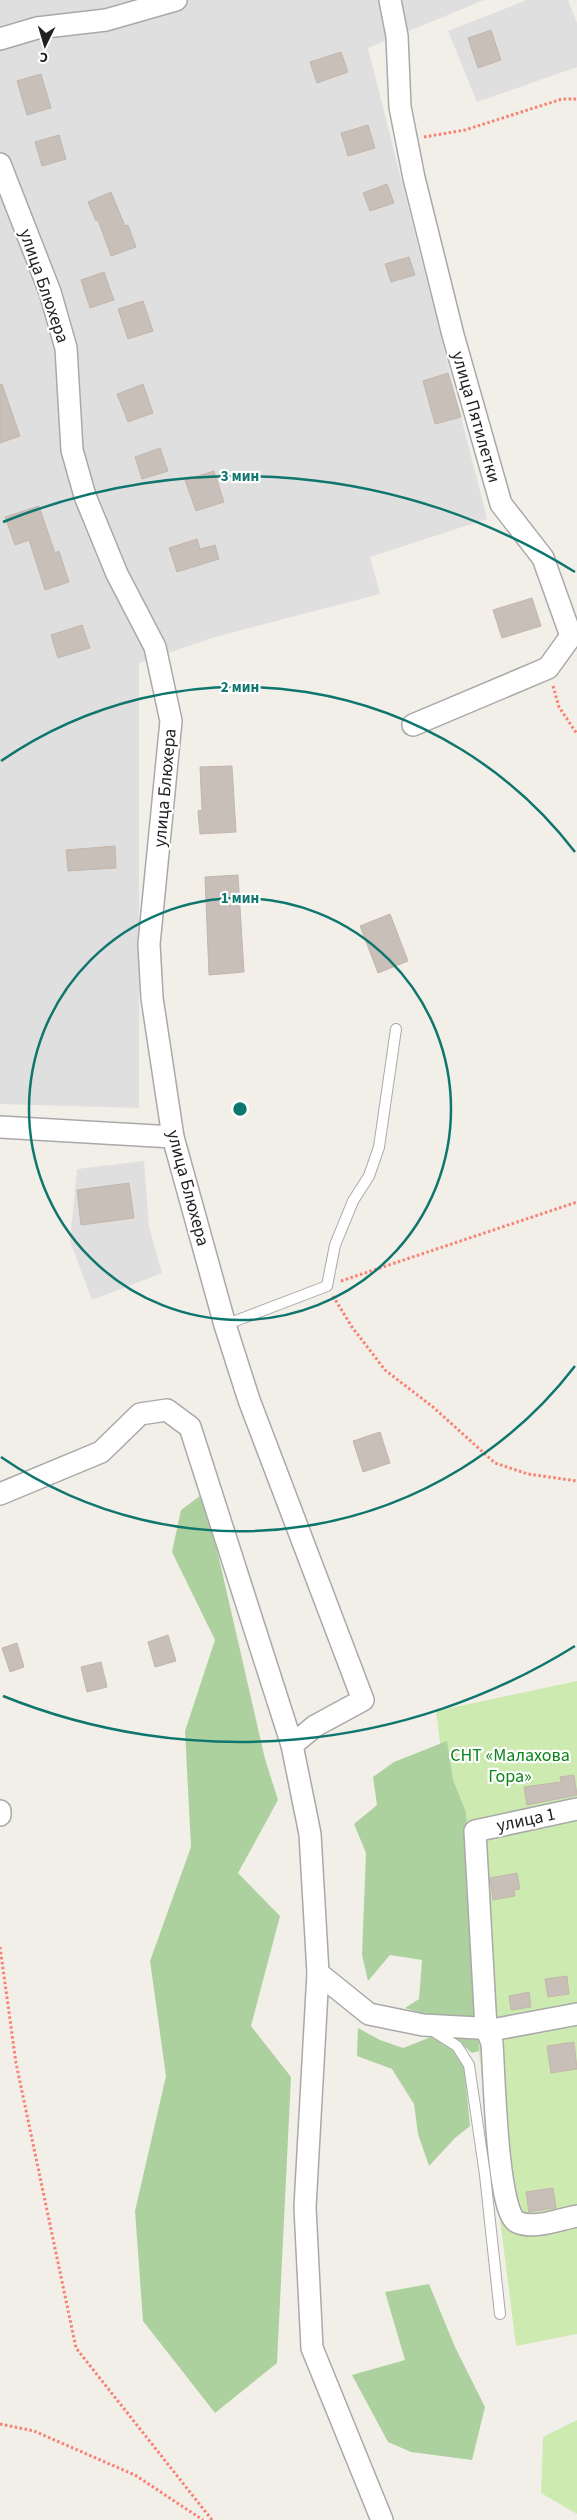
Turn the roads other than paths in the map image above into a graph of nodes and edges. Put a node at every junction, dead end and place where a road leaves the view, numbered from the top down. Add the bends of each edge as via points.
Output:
1 (176, 0) edge
2 (390, 0) edge
3 (0, 39) edge
4 (0, 164) edge
5 (413, 725) dead end
6 (396, 1029) dead end
7 (0, 1127) edge
8 (173, 1137) junction
9 (225, 1325) junction
10 (0, 1494) edge
11 (292, 1745) junction
12 (577, 1809) edge
13 (0, 1811) edge
14 (0, 1815) edge
15 (318, 1972) junction
16 (577, 2014) edge
17 (423, 2025) junction
18 (492, 2028) junction
19 (577, 2216) edge
20 (500, 2314) dead end
21 (382, 2520) edge

1 - 3 street via 106,20 37,28
2 - 5 street, улица Пятилетки via 398,36 400,107 450,325 501,504 543,558 571,636 548,668
4 - 8 street, улица Блюхера via 50,292 66,348 72,450 85,496 117,574 155,647 171,721 149,944 152,998
6 - 9 lane via 379,1147 369,1176 353,1201 335,1245 327,1286
7 - 8 street
8 - 9 street, улица Блюхера
9 - 11 street, улица Блюхера via 249,1400 363,1700 314,1726
10 - 11 street via 100,1452 140,1414 167,1410 190,1427
11 - 15 street via 310,1834
12 - 18 street, улица 1 via 475,1831
13 - 14 street
15 - 17 street via 369,2014
15 - 21 street via 305,2207 312,2348
16 - 18 street
17 - 18 street
17 - 20 lane via 457,2046 469,2065
18 - 19 street via 502,2184 508,2213 516,2222 532,2225

